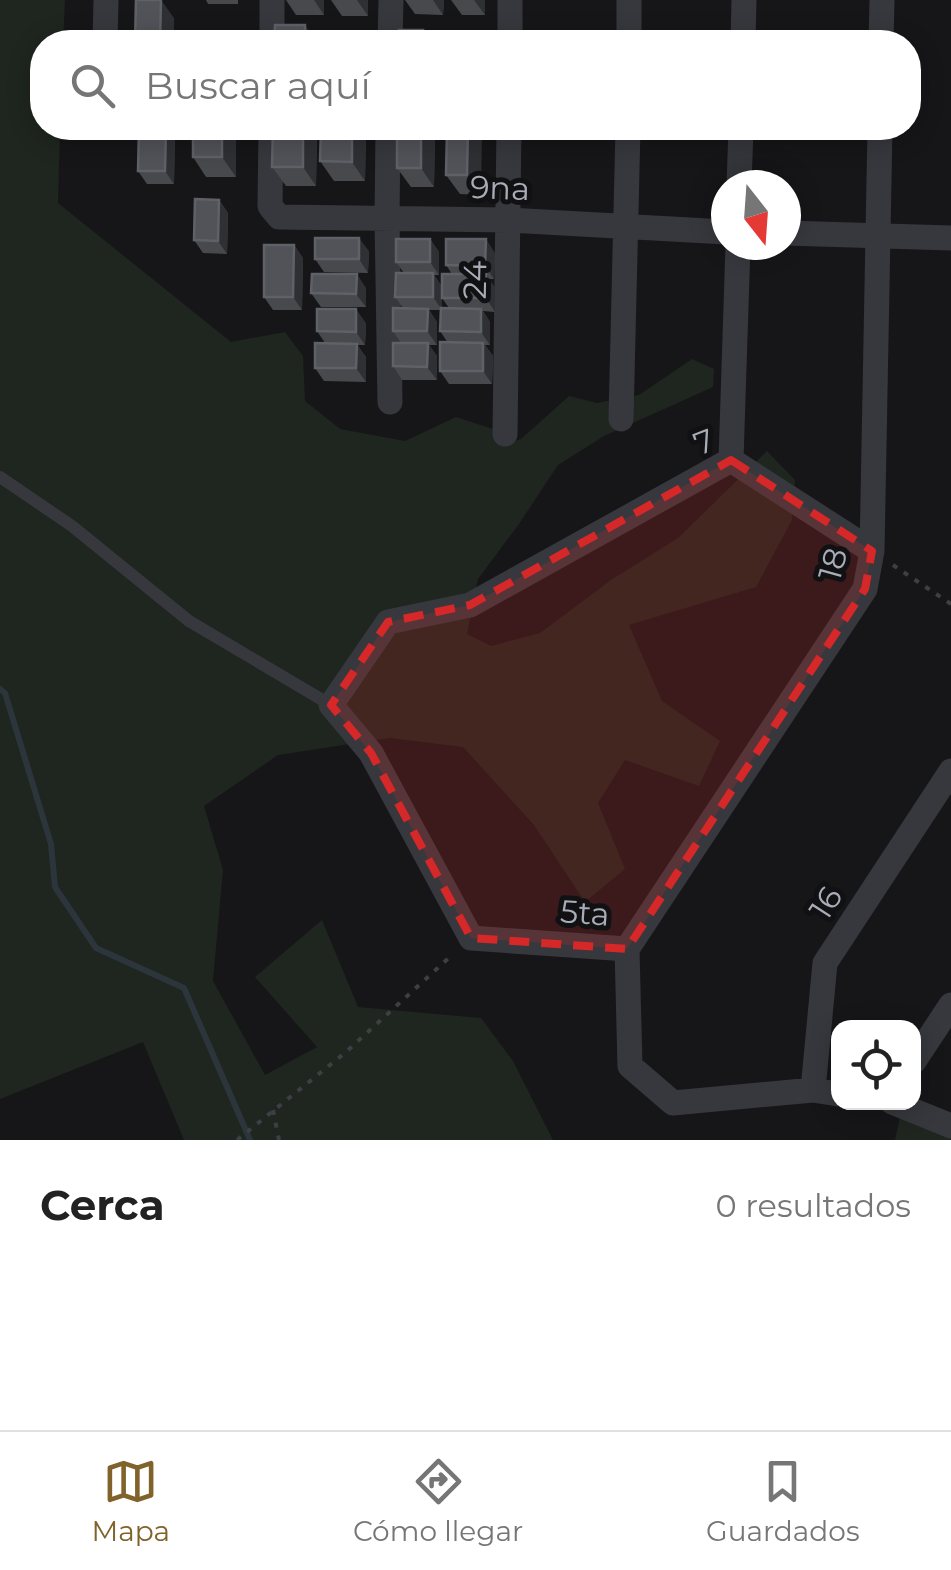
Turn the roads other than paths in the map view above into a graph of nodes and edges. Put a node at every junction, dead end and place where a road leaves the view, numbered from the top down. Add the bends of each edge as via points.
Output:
1 (106, 0) edge
2 (272, 0) edge
3 (391, 0) edge
4 (510, 0) edge
5 (629, 0) edge
6 (744, 0) edge
7 (882, 0) edge
8 (105, 30) edge
9 (272, 30) edge
10 (390, 30) edge
11 (510, 30) edge
12 (629, 30) edge
13 (743, 30) edge
14 (881, 30) edge
15 (271, 140) edge
16 (388, 140) edge
17 (509, 140) edge
18 (628, 140) edge
19 (740, 140) edge
20 (880, 140) edge
21 (739, 170) edge
22 (387, 219) junction
23 (508, 220) junction
24 (627, 226) junction
25 (711, 231) edge
26 (801, 233) edge
27 (879, 235) junction
28 (951, 238) edge
29 (738, 260) edge
30 (390, 402) dead end
31 (621, 420) dead end
32 (505, 434) dead end
33 (731, 460) junction
34 (0, 477) edge
35 (872, 551) junction
36 (331, 706) junction
37 (951, 771) edge
38 (627, 949) junction
39 (951, 1006) edge
40 (921, 1051) edge
41 (826, 1092) edge
42 (912, 1110) edge
43 (951, 1126) edge

1 - 8 street
2 - 9 street
3 - 10 street
4 - 11 street
5 - 12 street
6 - 13 street
7 - 14 street
15 - 22 street, 9na via 274,212
16 - 22 street
17 - 23 street, 24
18 - 24 street
19 - 21 street
20 - 27 street, 18
22 - 23 street, 9na
22 - 30 street
23 - 24 street, 9na
23 - 32 street, 24
24 - 25 street, 9na
24 - 31 street
26 - 27 street
27 - 28 street
27 - 35 street, 18
29 - 33 street
33 - 35 street, 7
33 - 36 street, 7 via 470,605 388,622
34 - 36 lane via 189,620
35 - 38 street, 18 via 865,589
36 - 38 street, 5ta via 372,753 471,938
37 - 41 street, 16 via 825,962
38 - 41 street, 5ta via 630,1066 672,1103
39 - 40 street
42 - 43 street

